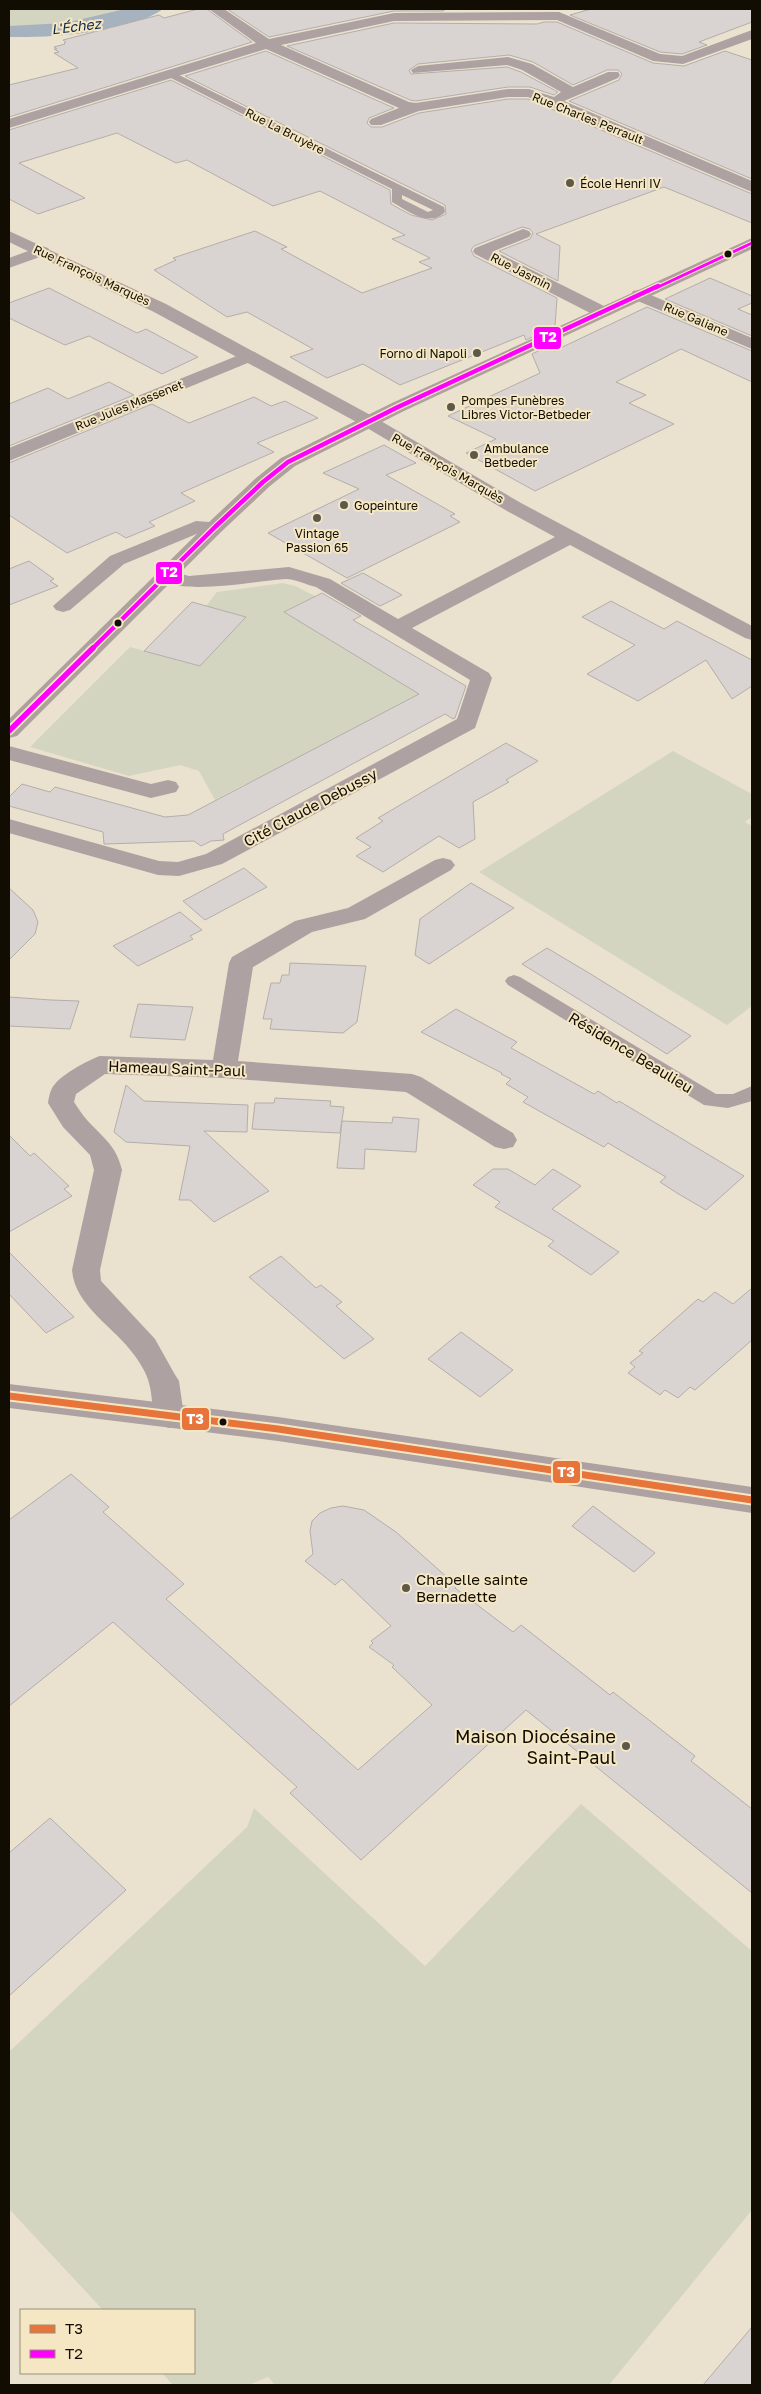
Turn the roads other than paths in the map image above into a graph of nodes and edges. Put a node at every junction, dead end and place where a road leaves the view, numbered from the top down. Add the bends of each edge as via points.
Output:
1 (215, 9) edge
2 (395, 13) edge
3 (752, 34) edge
4 (267, 44) junction
5 (418, 70) dead end
6 (171, 74) junction
7 (613, 75) dead end
8 (572, 92) junction
9 (552, 101) junction
10 (416, 107) junction
11 (376, 122) dead end
12 (9, 124) edge
13 (398, 187) dead end
14 (752, 188) edge
15 (523, 234) dead end
16 (9, 236) edge
17 (752, 243) edge
18 (42, 251) junction
19 (9, 264) edge
20 (639, 295) junction
21 (602, 312) junction
22 (752, 344) edge
23 (249, 356) junction
24 (368, 421) junction
25 (9, 455) edge
26 (215, 527) junction
27 (570, 537) junction
28 (167, 576) junction
29 (63, 606) dead end
30 (398, 627) junction
31 (752, 634) edge
32 (9, 731) edge
33 (9, 753) edge
34 (168, 786) dead end
35 (9, 826) edge
36 (442, 865) dead end
37 (514, 981) dead end
38 (224, 1069) junction
39 (752, 1092) edge
40 (504, 1140) dead end
41 (9, 1396) edge
42 (169, 1416) junction
43 (752, 1500) edge

1 - 4 street, Rue Charles Perrault
2 - 3 street via 559,16 658,58 674,60 683,60
2 - 4 street
4 - 6 street
4 - 10 street, Rue Charles Perrault via 406,106
5 - 8 street via 508,61 527,67
6 - 12 street
6 - 13 lane, Rue La Bruyère
7 - 8 street
8 - 9 street
9 - 10 street, Rue Charles Perrault via 529,93 508,93
9 - 14 street, Rue Charles Perrault
10 - 11 street, Rue Charles Perrault
15 - 21 street, Rue Jasmin via 481,251
16 - 18 street, Rue François Marquès
17 - 20 main road
18 - 19 street
18 - 23 street, Rue François Marquès via 160,308
20 - 21 main road
20 - 22 street, Rue Galiane
21 - 24 main road
23 - 24 street, Rue François Marquès
23 - 25 street, Rue Jules Massenet
24 - 26 main road via 283,466
24 - 27 street, Rue François Marquès
26 - 28 main road
26 - 29 street via 196,527 117,560
27 - 30 street
27 - 31 street, Rue François Marquès
28 - 30 street, Cité Claude Debussy via 188,582 289,573 322,583
28 - 32 main road
30 - 35 street, Cité Claude Debussy via 481,678 467,723 214,859 180,869 158,868
33 - 34 street via 151,791
36 - 38 street via 356,914 304,926 241,963
37 - 39 lane, Résidence Beaulieu via 712,1100 727,1103
38 - 40 street, Hameau Saint-Paul via 412,1083
38 - 42 street, Hameau Saint-Paul via 100,1065 64,1090 61,1103 107,1158 108,1170 86,1270 87,1281 93,1292 145,1347 164,1381
41 - 42 street
42 - 43 street via 278,1429

